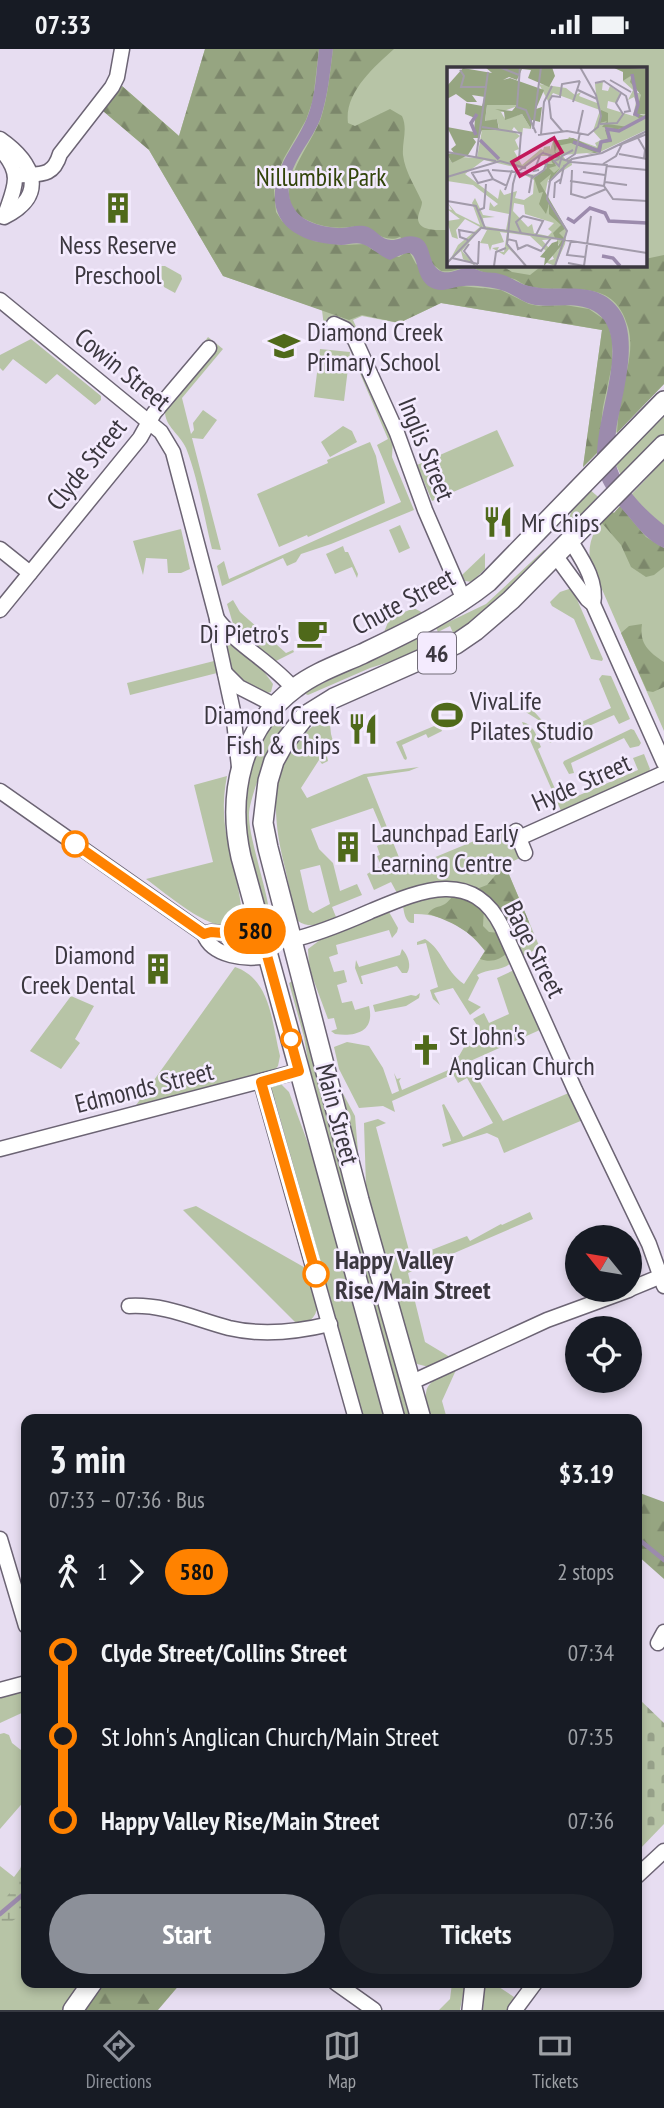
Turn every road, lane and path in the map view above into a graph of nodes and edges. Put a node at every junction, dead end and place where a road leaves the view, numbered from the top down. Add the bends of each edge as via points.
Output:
1 (122, 49) edge
2 (0, 139) edge
3 (0, 149) edge
4 (26, 173) junction
5 (2, 219) edge
6 (0, 300) edge
7 (334, 324) dead end
8 (209, 348) dead end
9 (664, 401) edge
10 (149, 422) junction
11 (659, 451) edge
12 (545, 526) junction
13 (570, 540) junction
14 (0, 549) edge
15 (555, 555) junction
16 (30, 573) junction
17 (464, 600) junction
18 (593, 604) junction
19 (0, 610) edge
20 (217, 619) junction
21 (225, 671) junction
22 (293, 688) junction
23 (276, 706) junction
24 (305, 716) junction
25 (664, 763) edge
26 (239, 772) junction
27 (664, 773) edge
28 (0, 791) edge
29 (525, 853) dead end
30 (260, 930) junction
31 (204, 934) junction
32 (291, 940) junction
33 (267, 956) junction
34 (299, 1071) junction
35 (261, 1082) junction
36 (0, 1149) edge
37 (663, 1279) edge
38 (642, 1285) edge
39 (595, 1302) edge
40 (129, 1306) dead end
41 (330, 1324) junction
42 (410, 1383) junction
43 (355, 1414) edge
44 (394, 1414) edge
45 (419, 1414) edge
46 (0, 1539) edge
47 (21, 1609) edge
48 (21, 1684) edge
49 (0, 1689) edge
50 (664, 1851) edge
51 (642, 1871) edge
52 (88, 1988) edge
53 (343, 1988) edge
54 (474, 1988) edge
55 (531, 1988) edge
56 (73, 2010) edge
57 (374, 2010) edge
58 (472, 2010) edge
59 (515, 2010) edge

1 - 4 street via 112,87 60,154
2 - 4 street via 19,155
3 - 4 street
4 - 5 street
6 - 10 street, Cowin Street
7 - 17 street, Inglis Street via 355,340
8 - 10 street, Clyde Street
9 - 12 main road, 46
10 - 16 street, Clyde Street
10 - 20 street, Cowin Street via 166,436 173,452
11 - 13 main road, 46
12 - 13 main road
12 - 15 main road
12 - 17 main road, Chute Street / 46
13 - 15 main road, 46
13 - 18 street via 589,575
14 - 16 street
15 - 18 street
15 - 24 main road, 46 via 493,617 462,640 334,698
16 - 19 street, Clyde Street
17 - 22 main road, Chute Street / 46
18 - 25 street
20 - 21 street, Cowin Street
20 - 22 street
21 - 23 street via 239,687
21 - 26 street, Cowin Street
22 - 23 main road, Chute Street / 46
22 - 24 main road
23 - 24 main road
23 - 26 main road, Main Street / 46 via 256,733
24 - 32 main road, Main Street / 46 via 274,761 264,801 263,823
26 - 30 main road, Main Street / 46 via 235,827
27 - 29 street, Hyde Street via 517,834
28 - 31 street
30 - 31 street
30 - 32 main road
30 - 33 main road, Main Street / 46
31 - 33 street via 211,946 231,955
32 - 33 main road
32 - 37 street, Bage Street via 433,889 457,889 480,899 496,914
32 - 42 main road, Main Street / 46
33 - 34 main road, Main Street / 46
34 - 35 street, Edmonds Street
34 - 44 main road, Main Street / 46
35 - 36 street, Edmonds Street
35 - 41 street
37 - 38 street
39 - 42 street
40 - 41 street via 158,1306 252,1332
41 - 43 street
42 - 45 main road, Main Street / 46
46 - 47 street
48 - 49 street
50 - 51 street
52 - 56 main road
53 - 57 street
54 - 58 main road
55 - 59 street

